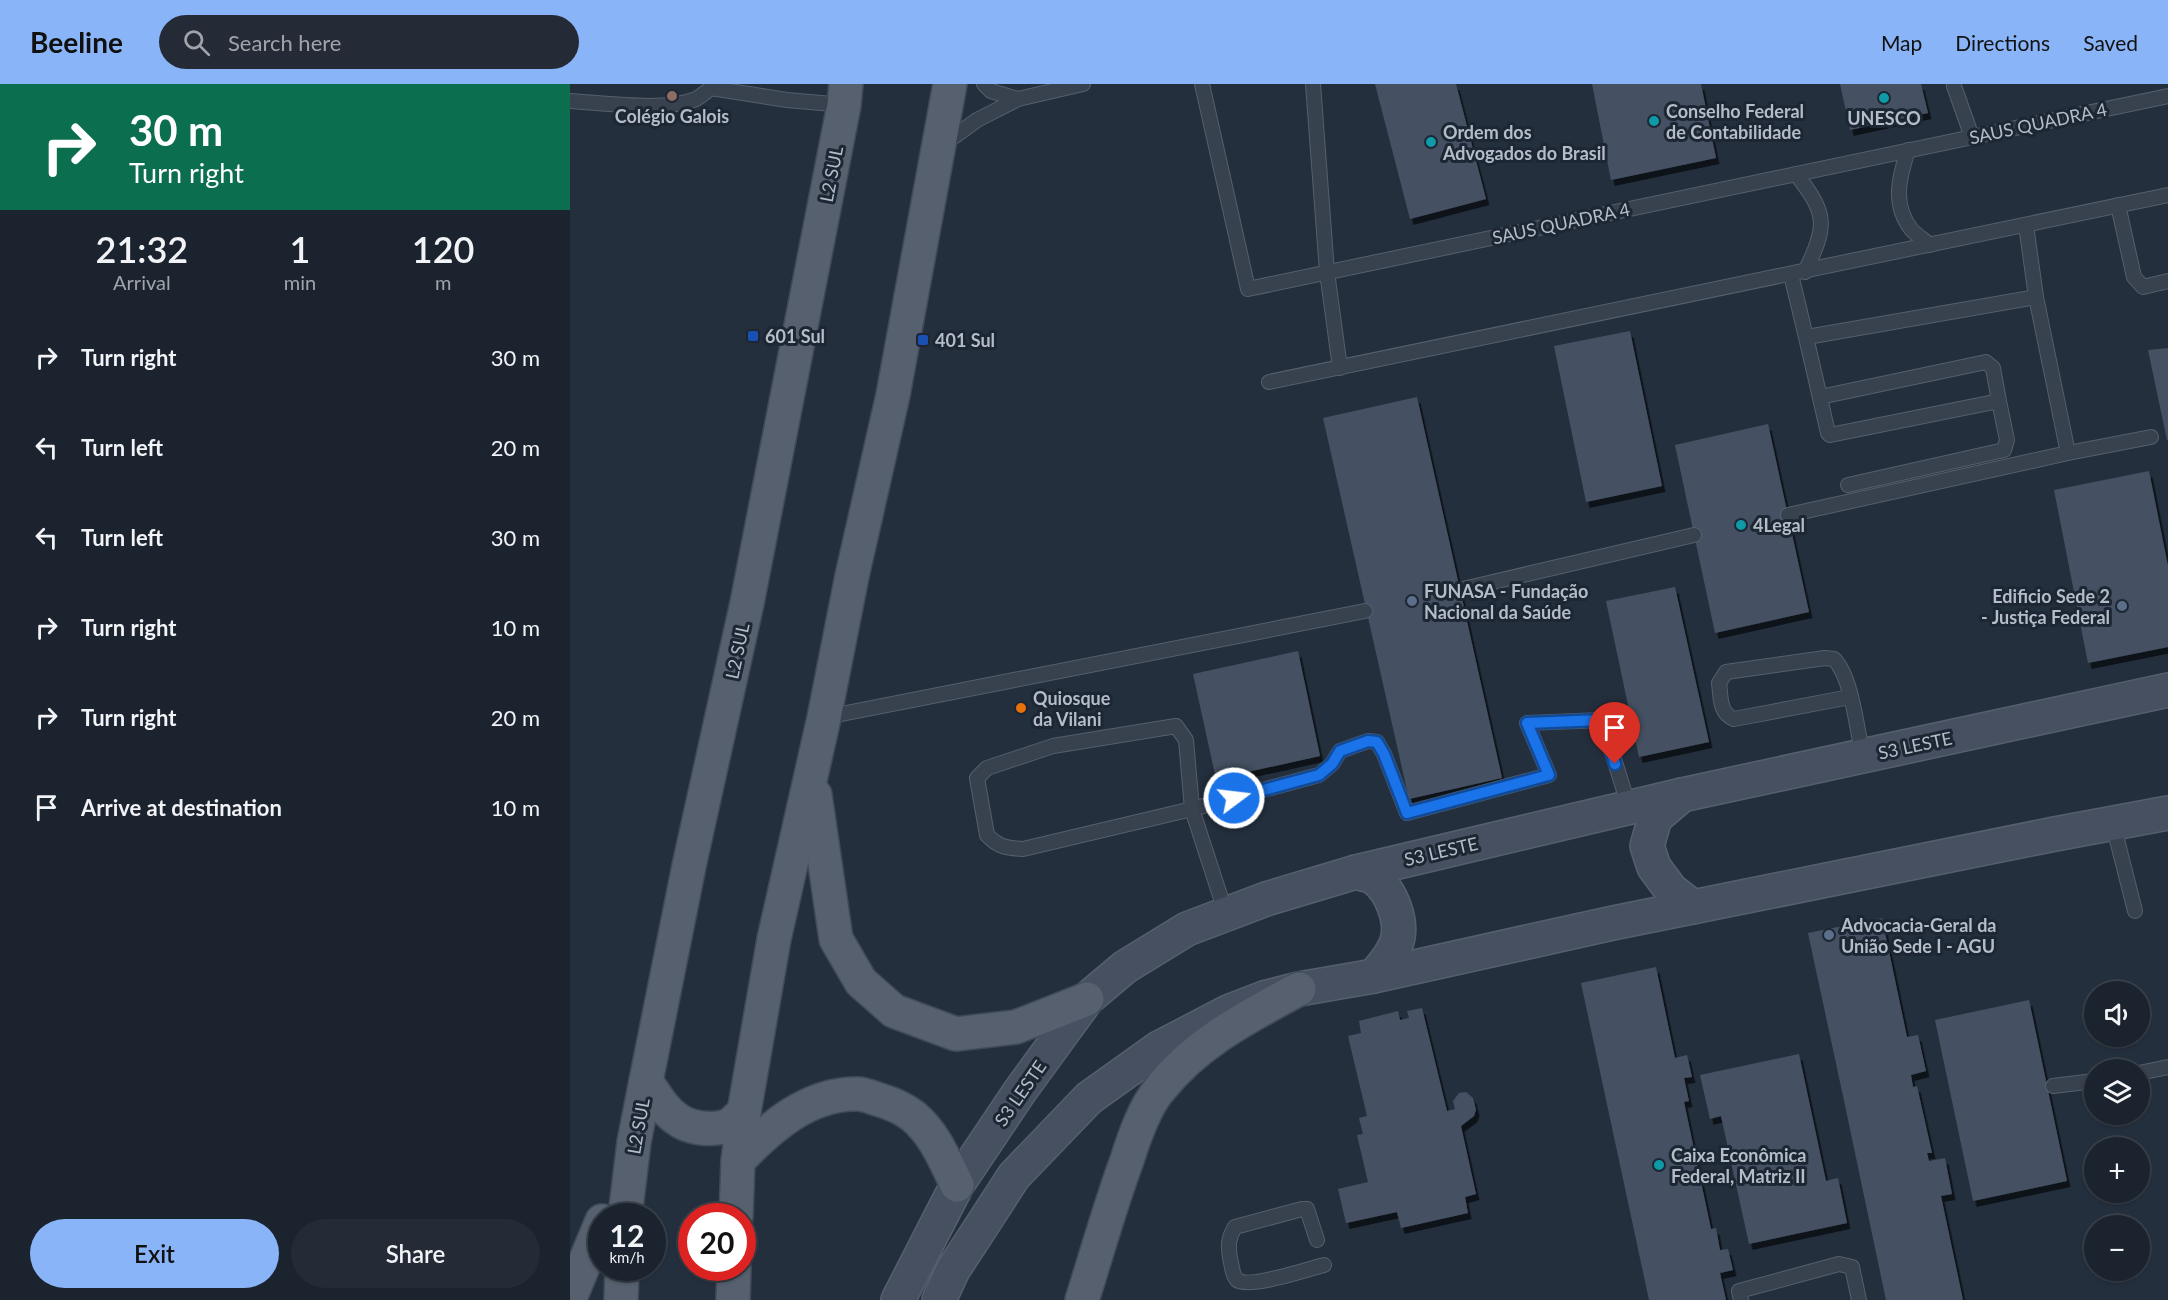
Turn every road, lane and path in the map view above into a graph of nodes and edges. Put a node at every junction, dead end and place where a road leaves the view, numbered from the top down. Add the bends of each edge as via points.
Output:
1 (950, 84) edge
2 (984, 84) edge
3 (1083, 84) edge
4 (1202, 84) edge
5 (1313, 84) edge
6 (711, 86) edge
7 (1954, 86) dead end
8 (845, 95) edge
9 (2168, 96) edge
10 (1017, 99) junction
11 (570, 101) edge
12 (1971, 137) junction
13 (939, 147) junction
14 (1908, 150) junction
15 (1796, 174) junction
16 (2168, 195) edge
17 (2118, 205) junction
18 (2026, 225) junction
19 (1930, 245) junction
20 (1327, 272) junction
21 (1798, 273) junction
22 (2168, 281) edge
23 (2036, 297) junction
24 (1807, 337) junction
25 (1340, 368) junction
26 (1269, 382) dead end
27 (1820, 397) junction
28 (2000, 401) junction
29 (2151, 437) dead end
30 (2068, 453) junction
31 (1848, 485) dead end
32 (1788, 514) dead end
33 (1694, 536) dead end
34 (1459, 590) dead end
35 (1365, 611) dead end
36 (2168, 690) edge
37 (1850, 697) junction
38 (824, 718) junction
39 (1863, 757) junction
40 (812, 771) junction
41 (1682, 795) junction
42 (1629, 807) junction
43 (1192, 809) junction
44 (2168, 813) edge
45 (2113, 824) junction
46 (1356, 872) junction
47 (1693, 907) junction
48 (2135, 911) dead end
49 (1226, 914) junction
50 (1374, 976) junction
51 (1299, 989) junction
52 (1087, 999) junction
53 (2168, 1067) edge
54 (2150, 1071) edge
55 (646, 1081) junction
56 (2084, 1082) edge
57 (2054, 1086) dead end
58 (744, 1112) junction
59 (634, 1142) junction
60 (738, 1161) junction
61 (957, 1185) junction
62 (608, 1203) edge
63 (627, 1203) edge
64 (736, 1203) edge
65 (1317, 1240) dead end
66 (588, 1255) edge
67 (1324, 1265) dead end
68 (622, 1281) edge
69 (734, 1281) edge
70 (570, 1298) edge
71 (621, 1300) edge
72 (733, 1300) edge
73 (898, 1300) edge
74 (939, 1300) edge
75 (1083, 1300) edge
76 (1741, 1300) edge
77 (1858, 1300) edge

1 - 13 main road
2 - 10 lane via 991,91
3 - 10 lane
4 - 20 lane, SAUS QUADRA 4 via 1248,289
5 - 20 lane
6 - 8 lane
6 - 11 lane via 697,98 680,103
7 - 12 lane
8 - 55 main road, L2 SUL via 747,603
9 - 12 lane, SAUS QUADRA 4
10 - 13 lane via 977,120
12 - 14 lane, SAUS QUADRA 4
13 - 38 main road via 893,395
14 - 15 lane, SAUS QUADRA 4
14 - 19 lane via 1899,179 1900,209 1912,230
15 - 20 lane, SAUS QUADRA 4
15 - 21 lane via 1814,197 1820,215 1820,239
16 - 17 lane
17 - 18 lane
17 - 22 lane via 2134,277 2143,287
18 - 19 lane
18 - 23 lane
19 - 21 lane
20 - 25 lane
21 - 24 lane
21 - 25 lane
23 - 24 lane
23 - 30 lane
24 - 27 lane
25 - 26 lane
27 - 28 lane via 1986,362 1994,368
27 - 28 lane via 1828,433 1833,436
28 - 31 lane via 2007,440 2004,450
29 - 30 lane
30 - 32 lane
33 - 34 lane
35 - 38 lane
36 - 39 main road, S3 LESTE
37 - 37 lane via 1845,674 1834,659 1825,658 1726,672 1719,683 1723,711 1734,719
37 - 39 lane
38 - 40 main road
39 - 41 main road, S3 LESTE
40 - 52 main road via 836,939 861,982 894,1011 956,1034 1016,1027
40 - 58 main road via 774,939
41 - 42 main road, S3 LESTE
41 - 47 main road via 1655,818 1647,846 1654,867 1671,890
42 - 43 lane via 1602,720 1527,723 1549,775 1407,813 1384,754 1377,742 1368,741 1340,751 1319,775
42 - 46 main road, S3 LESTE
43 - 43 lane via 1186,740 1176,726 1053,746 987,768 977,778 987,835 1002,848 1023,849
43 - 49 lane
44 - 45 main road
45 - 47 main road
45 - 48 lane
46 - 49 main road, S3 LESTE
46 - 50 main road via 1373,877 1384,888 1397,915 1398,939
47 - 50 main road
49 - 52 main road, S3 LESTE via 1187,929 1125,967
50 - 51 main road
51 - 74 main road via 1230,1011 1159,1048 1089,1098 1014,1176 952,1270
51 - 75 main road via 1229,1027 1192,1056 1158,1091 1136,1133
52 - 61 main road, S3 LESTE
53 - 54 lane
55 - 58 main road via 673,1117 690,1126 713,1129 729,1125
55 - 59 main road, L2 SUL
56 - 57 lane
58 - 60 main road
59 - 62 main road
59 - 63 main road, L2 SUL
60 - 61 main road via 763,1134 793,1113 830,1097 860,1094 913,1116 937,1143
60 - 64 main road
61 - 73 main road, S3 LESTE
65 - 67 lane via 1307,1209 1235,1227 1229,1235 1228,1248 1234,1275 1244,1283 1257,1282
66 - 70 main road
68 - 71 main road
69 - 72 main road
76 - 77 lane via 1739,1291 1839,1264 1852,1267

